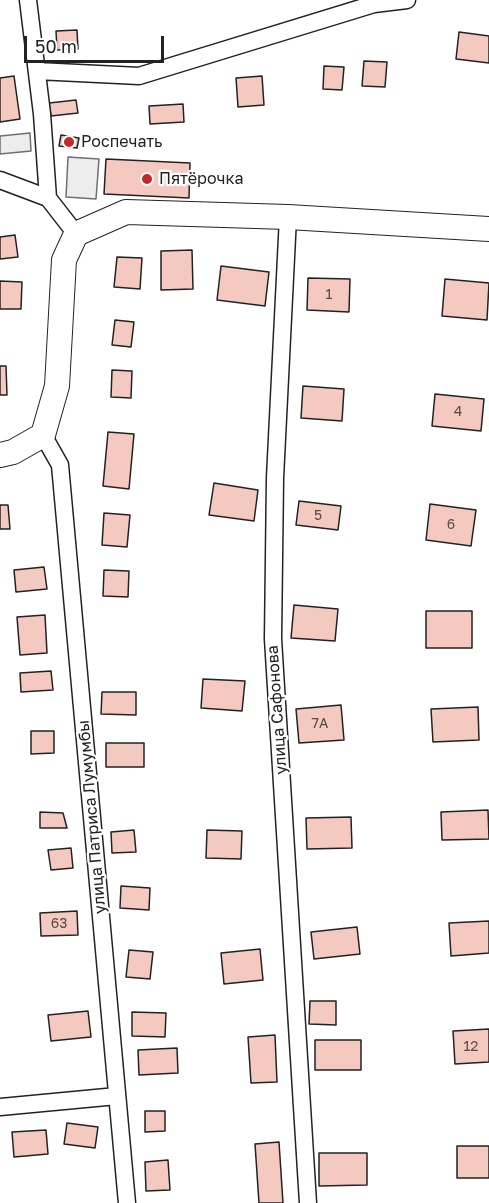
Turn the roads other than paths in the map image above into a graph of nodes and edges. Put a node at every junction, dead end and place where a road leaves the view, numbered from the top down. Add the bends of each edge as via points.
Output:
1 (28, 0) edge
2 (407, 0) edge
3 (37, 71) junction
4 (0, 180) edge
5 (48, 198) junction
6 (288, 218) junction
7 (489, 230) edge
8 (76, 234) junction
9 (43, 435) junction
10 (0, 455) edge
11 (117, 1096) junction
12 (0, 1107) edge
13 (127, 1203) edge
14 (308, 1203) edge

1 - 3 street
2 - 3 street via 374,4 139,76
3 - 5 street
4 - 5 street
5 - 8 street
6 - 7 street
6 - 8 street via 126,212
6 - 14 street, улица Сафонова via 275,478 273,639
8 - 9 street via 64,260 57,386
9 - 10 street
9 - 11 street, улица Патриса Лумумбы via 60,465
11 - 12 street
11 - 13 street, улица Патриса Лумумбы

